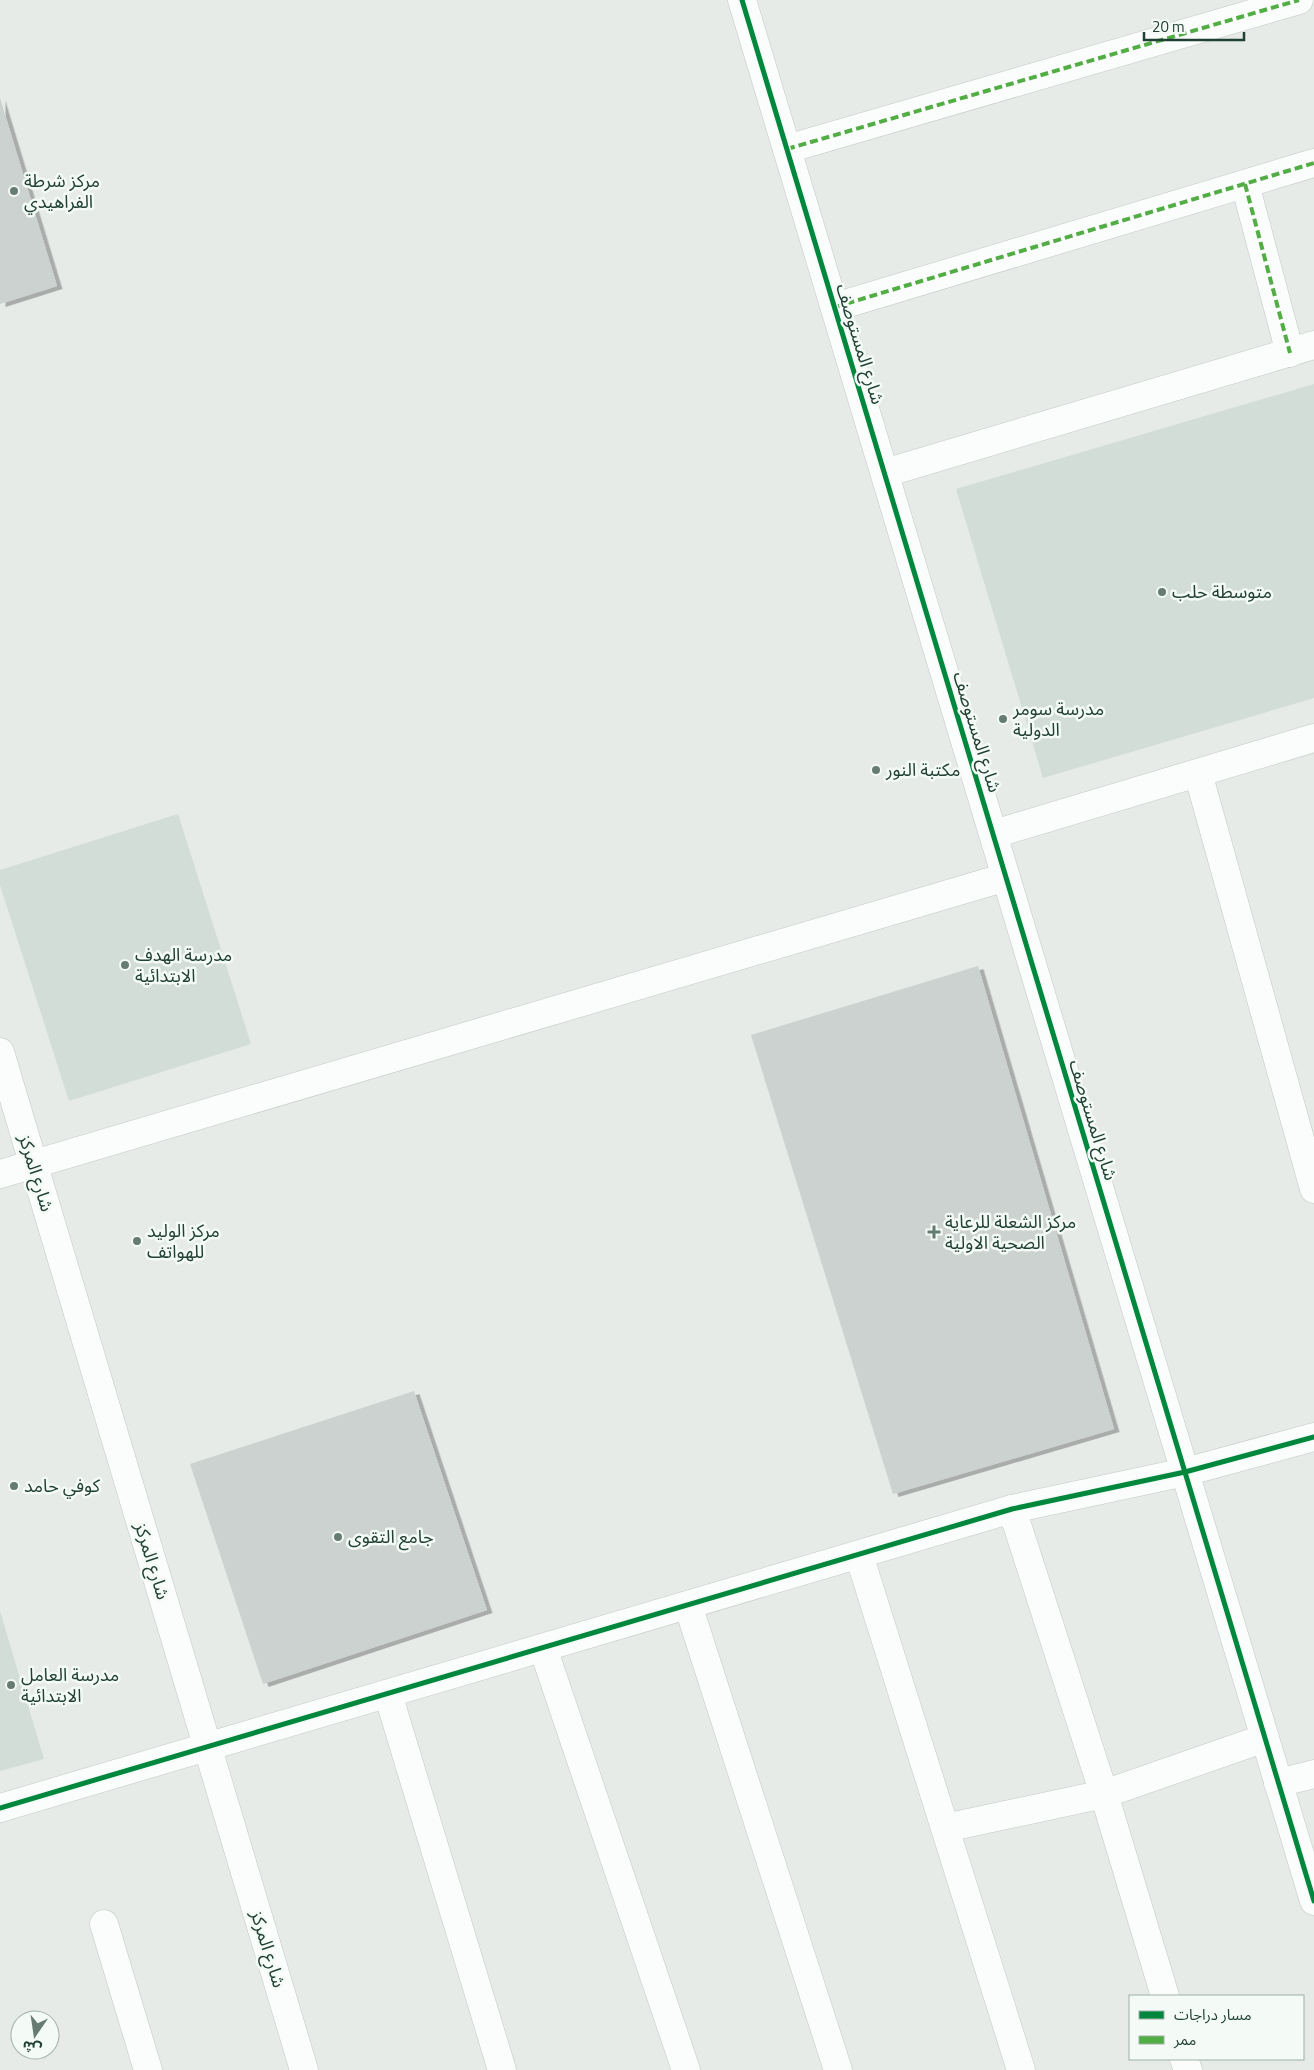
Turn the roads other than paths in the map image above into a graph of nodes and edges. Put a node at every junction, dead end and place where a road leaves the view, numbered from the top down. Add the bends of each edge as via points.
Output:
1 (1299, 0) edge
2 (746, 1) edge
3 (787, 149) junction
4 (1314, 163) edge
5 (1245, 184) junction
6 (835, 307) junction
7 (1302, 349) edge
8 (885, 474) junction
9 (1314, 738) edge
10 (1198, 773) junction
11 (994, 834) junction
12 (1006, 876) junction
13 (0, 1052) edge
14 (34, 1164) junction
15 (0, 1174) edge
16 (1314, 1189) edge
17 (1314, 1437) edge
18 (1184, 1472) junction
19 (1012, 1509) junction
20 (859, 1555) junction
21 (688, 1605) junction
22 (543, 1648) junction
23 (388, 1694) junction
24 (1265, 1738) junction
25 (208, 1747) junction
26 (1314, 1774) edge
27 (1278, 1783) junction
28 (1104, 1794) junction
29 (0, 1808) edge
30 (946, 1828) junction
31 (1314, 1901) edge
32 (104, 1924) dead end
33 (1165, 1995) edge
34 (148, 2070) edge
35 (304, 2070) edge
36 (502, 2070) edge
37 (686, 2070) edge
38 (838, 2070) edge
39 (1021, 2070) edge

1 - 3 street
2 - 3 street, شارع المستوصف
3 - 6 street, شارع المستوصف
4 - 5 street
5 - 6 street
5 - 7 street
6 - 8 street, شارع المستوصف
7 - 8 street
8 - 11 street, شارع المستوصف
9 - 10 street
10 - 11 street
10 - 16 street
11 - 12 street, شارع المستوصف
12 - 14 street
12 - 18 street, شارع المستوصف
13 - 14 street, شارع المركز
14 - 15 street
14 - 25 street, شارع المركز
17 - 18 street
18 - 19 street
18 - 24 street, شارع المستوصف
19 - 20 street
19 - 28 street
20 - 21 street
20 - 30 street
21 - 22 street
21 - 38 street
22 - 23 street
22 - 37 street
23 - 25 street
23 - 36 street
24 - 27 street, شارع المستوصف
24 - 28 street
25 - 29 street
25 - 35 street, شارع المركز
26 - 27 street
27 - 31 street, شارع المستوصف
28 - 30 street
28 - 33 street
30 - 39 street
32 - 34 street

